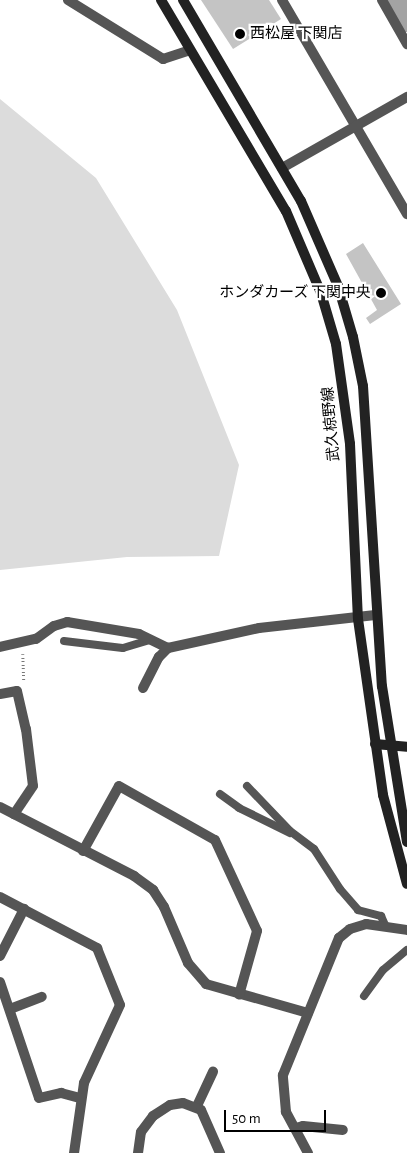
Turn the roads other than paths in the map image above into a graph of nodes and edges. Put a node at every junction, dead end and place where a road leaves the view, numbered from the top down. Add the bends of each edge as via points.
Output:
1 (68, 0) edge
2 (161, 0) edge
3 (183, 0) edge
4 (282, 0) edge
5 (382, 0) edge
6 (407, 44) edge
7 (190, 50) junction
8 (407, 97) edge
9 (356, 126) junction
10 (282, 168) junction
11 (407, 214) edge
12 (375, 615) junction
13 (358, 619) junction
14 (150, 640) junction
15 (64, 641) dead end
16 (0, 648) edge
17 (168, 648) junction
18 (143, 688) dead end
19 (0, 694) edge
20 (375, 744) junction
21 (390, 745) junction
22 (407, 747) edge
23 (247, 786) dead end
24 (220, 794) dead end
25 (0, 807) edge
26 (14, 814) junction
27 (298, 837) junction
28 (407, 842) edge
29 (83, 851) junction
30 (407, 884) edge
31 (0, 897) edge
32 (24, 910) junction
33 (386, 927) junction
34 (407, 930) edge
35 (407, 950) edge
36 (0, 956) edge
37 (0, 982) edge
38 (239, 995) junction
39 (364, 996) dead end
40 (42, 998) dead end
41 (10, 1009) junction
42 (308, 1013) junction
43 (213, 1071) dead end
44 (80, 1098) junction
45 (198, 1106) junction
46 (296, 1128) junction
47 (344, 1130) dead end
48 (74, 1153) edge
49 (138, 1153) edge
50 (220, 1153) edge
51 (308, 1153) edge

1 - 7 street via 163,59
2 - 7 main road, 武久椋野線
3 - 10 main road
4 - 9 street
5 - 6 street
7 - 13 main road, 武久椋野線 via 286,211 321,293 336,344 350,444
8 - 9 street
9 - 10 street
9 - 11 street
10 - 12 main road via 321,243 354,337 363,386
12 - 13 street
12 - 21 main road
13 - 17 street via 259,628
13 - 20 main road, 武久椋野線
14 - 15 lane via 123,648
14 - 16 street via 139,634 91,627 74,621
14 - 17 street
17 - 18 street
19 - 26 street via 18,691 26,729 32,786
20 - 21 main road
20 - 30 main road, 武久椋野線 via 383,795
21 - 22 main road
21 - 28 main road
23 - 27 lane
24 - 27 lane via 239,808
25 - 26 street
26 - 29 street
27 - 33 lane via 314,849 358,910 381,916
29 - 38 street via 134,876 153,890 198,978
29 - 38 street via 119,786 215,840 257,931
31 - 32 street
32 - 36 street
32 - 44 street via 97,948 120,1005
33 - 34 street
33 - 42 street via 366,924 342,933
35 - 39 lane via 382,970
37 - 41 street
38 - 42 street
40 - 41 street
41 - 44 street via 39,1098 61,1093
42 - 46 street via 283,1076 286,1112
43 - 45 street
44 - 48 street
45 - 49 street via 177,1103 162,1109 141,1132
45 - 50 street
46 - 47 street
46 - 51 street

